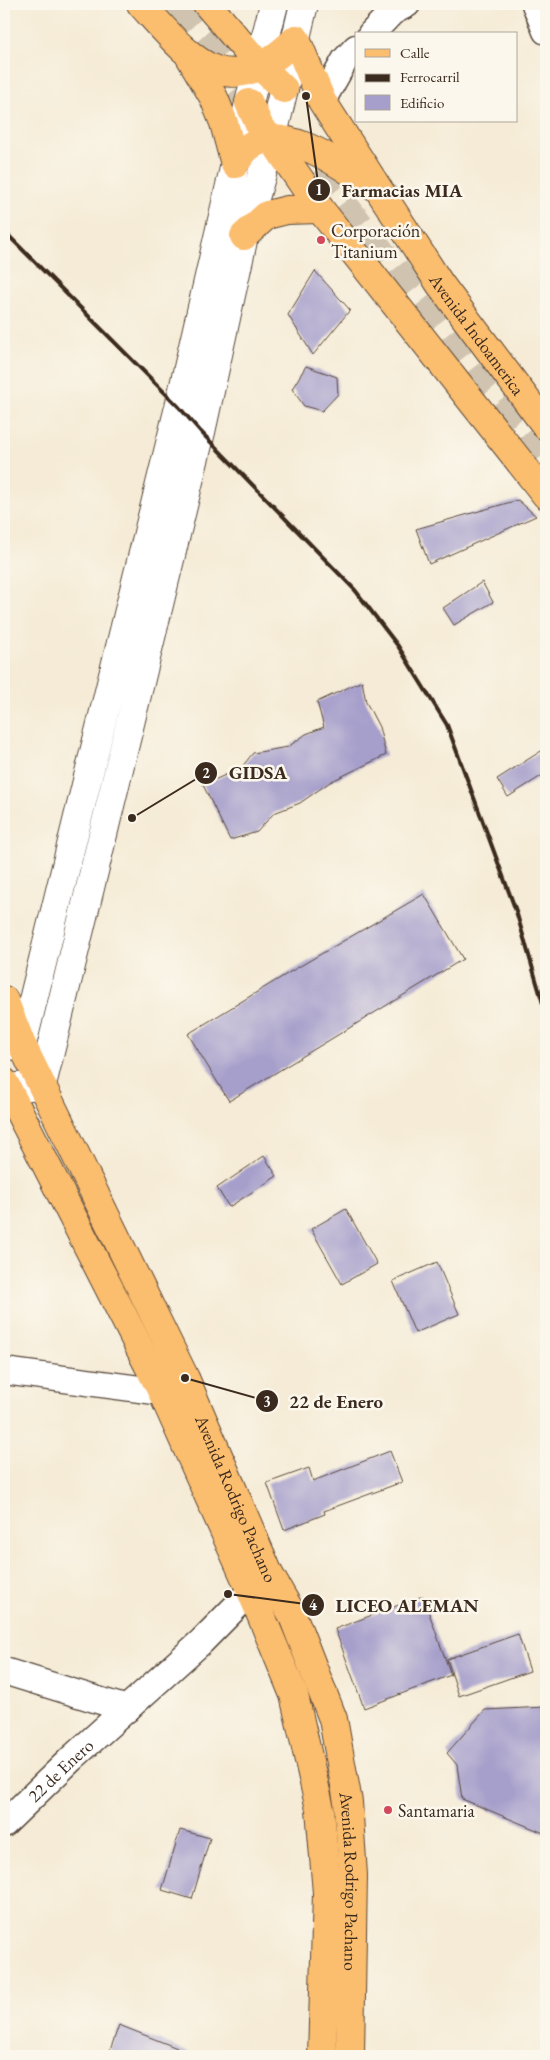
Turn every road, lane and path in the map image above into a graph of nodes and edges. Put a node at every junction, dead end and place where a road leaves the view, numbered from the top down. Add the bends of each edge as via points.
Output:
1 (140, 4) edge
2 (207, 4) edge
3 (274, 4) edge
4 (304, 4) edge
5 (407, 4) edge
6 (535, 4) edge
7 (546, 30) edge
8 (373, 32) edge
9 (296, 39) junction
10 (355, 49) edge
11 (189, 55) junction
12 (259, 65) junction
13 (284, 89) junction
14 (322, 101) junction
15 (249, 103) junction
16 (272, 139) junction
17 (235, 164) junction
18 (379, 190) junction
19 (320, 209) junction
20 (244, 236) junction
21 (546, 426) edge
22 (546, 495) edge
23 (4, 1000) edge
24 (13, 1045) edge
25 (42, 1085) junction
26 (5, 1086) edge
27 (4, 1371) edge
28 (162, 1392) junction
29 (260, 1582) junction
30 (4, 1671) edge
31 (127, 1709) junction
32 (4, 1824) edge
33 (322, 2056) edge
34 (350, 2056) edge

1 - 11 main road
2 - 12 main road
3 - 12 street
4 - 9 street
5 - 8 street via 392,12
6 - 7 street
9 - 12 main road via 284,51
9 - 13 street
9 - 14 main road
10 - 14 street via 345,60
11 - 12 main road via 217,71 236,74
11 - 17 main road via 214,98
12 - 13 main road
12 - 15 street
13 - 16 street
14 - 18 main road
15 - 16 main road via 261,129
15 - 17 street
16 - 17 main road via 247,147
16 - 18 main road, Avenida Indoamerica via 304,145 329,156
16 - 19 main road
16 - 20 street
17 - 24 street via 179,407
18 - 21 main road, Avenida Indoamerica via 440,284
19 - 20 main road via 287,210 267,215
19 - 22 main road
20 - 25 street via 201,432
23 - 24 main road, Avenida Rodrigo Pachano
24 - 25 main road, Avenida Rodrigo Pachano
25 - 26 street
25 - 29 main road, Avenida Rodrigo Pachano via 185,1378
26 - 28 main road, Avenida Rodrigo Pachano
27 - 28 street
28 - 29 main road, Avenida Rodrigo Pachano
29 - 31 street, 22 de Enero via 202,1641
29 - 33 main road, Avenida Rodrigo Pachano via 294,1695 320,1809 327,1893
29 - 34 main road, Avenida Rodrigo Pachano via 292,1614 333,1719 348,1802 353,1875
30 - 31 street
31 - 32 street, 22 de Enero

